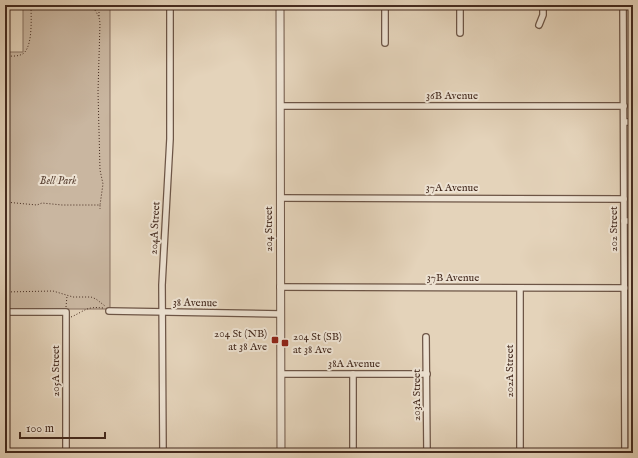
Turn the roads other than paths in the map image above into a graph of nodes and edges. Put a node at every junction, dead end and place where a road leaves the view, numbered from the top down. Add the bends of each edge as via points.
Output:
1 (170, 5) edge
2 (280, 5) edge
3 (385, 5) edge
4 (460, 5) edge
5 (543, 5) edge
6 (623, 5) edge
7 (539, 25) dead end
8 (460, 33) dead end
9 (385, 43) dead end
10 (280, 106) junction
11 (624, 106) junction
12 (624, 122) junction
13 (633, 122) edge
14 (280, 198) junction
15 (624, 199) junction
16 (624, 221) junction
17 (633, 221) edge
18 (280, 287) junction
19 (520, 288) junction
20 (625, 288) junction
21 (109, 311) road end
22 (5, 312) edge
23 (163, 312) junction
24 (281, 314) junction
25 (426, 337) dead end
26 (281, 374) junction
27 (353, 374) junction
28 (427, 374) junction
29 (66, 453) edge
30 (163, 453) edge
31 (281, 453) edge
32 (353, 453) edge
33 (427, 453) edge
34 (520, 453) edge
35 (625, 453) edge

1 - 23 street, 204A Street via 170,139 162,285
2 - 10 street, 204 Street
3 - 9 street
4 - 8 street
5 - 7 street
6 - 11 street, 202 Street
10 - 11 street, 36B Avenue
10 - 14 street, 204 Street
11 - 12 street, 202 Street
12 - 13 street
12 - 15 street, 202 Street
14 - 15 street, 37A Avenue
14 - 18 street, 204 Street
15 - 16 street, 202 Street
16 - 17 street
16 - 20 street, 202 Street
18 - 19 street, 37B Avenue
18 - 24 street, 204 Street
19 - 20 street, 37B Avenue
19 - 34 street, 202A Street
20 - 35 street, 202 Street
21 - 23 street, 38 Avenue
22 - 29 street, 205A Street via 66,314
23 - 24 street, 38 Avenue
23 - 30 street, 204A Street
24 - 26 street, 204 Street
25 - 28 street, 203A Street
26 - 27 street, 38A Avenue
26 - 31 street, 204 Street
27 - 28 street, 38A Avenue
27 - 32 street
28 - 33 street, 203A Street

